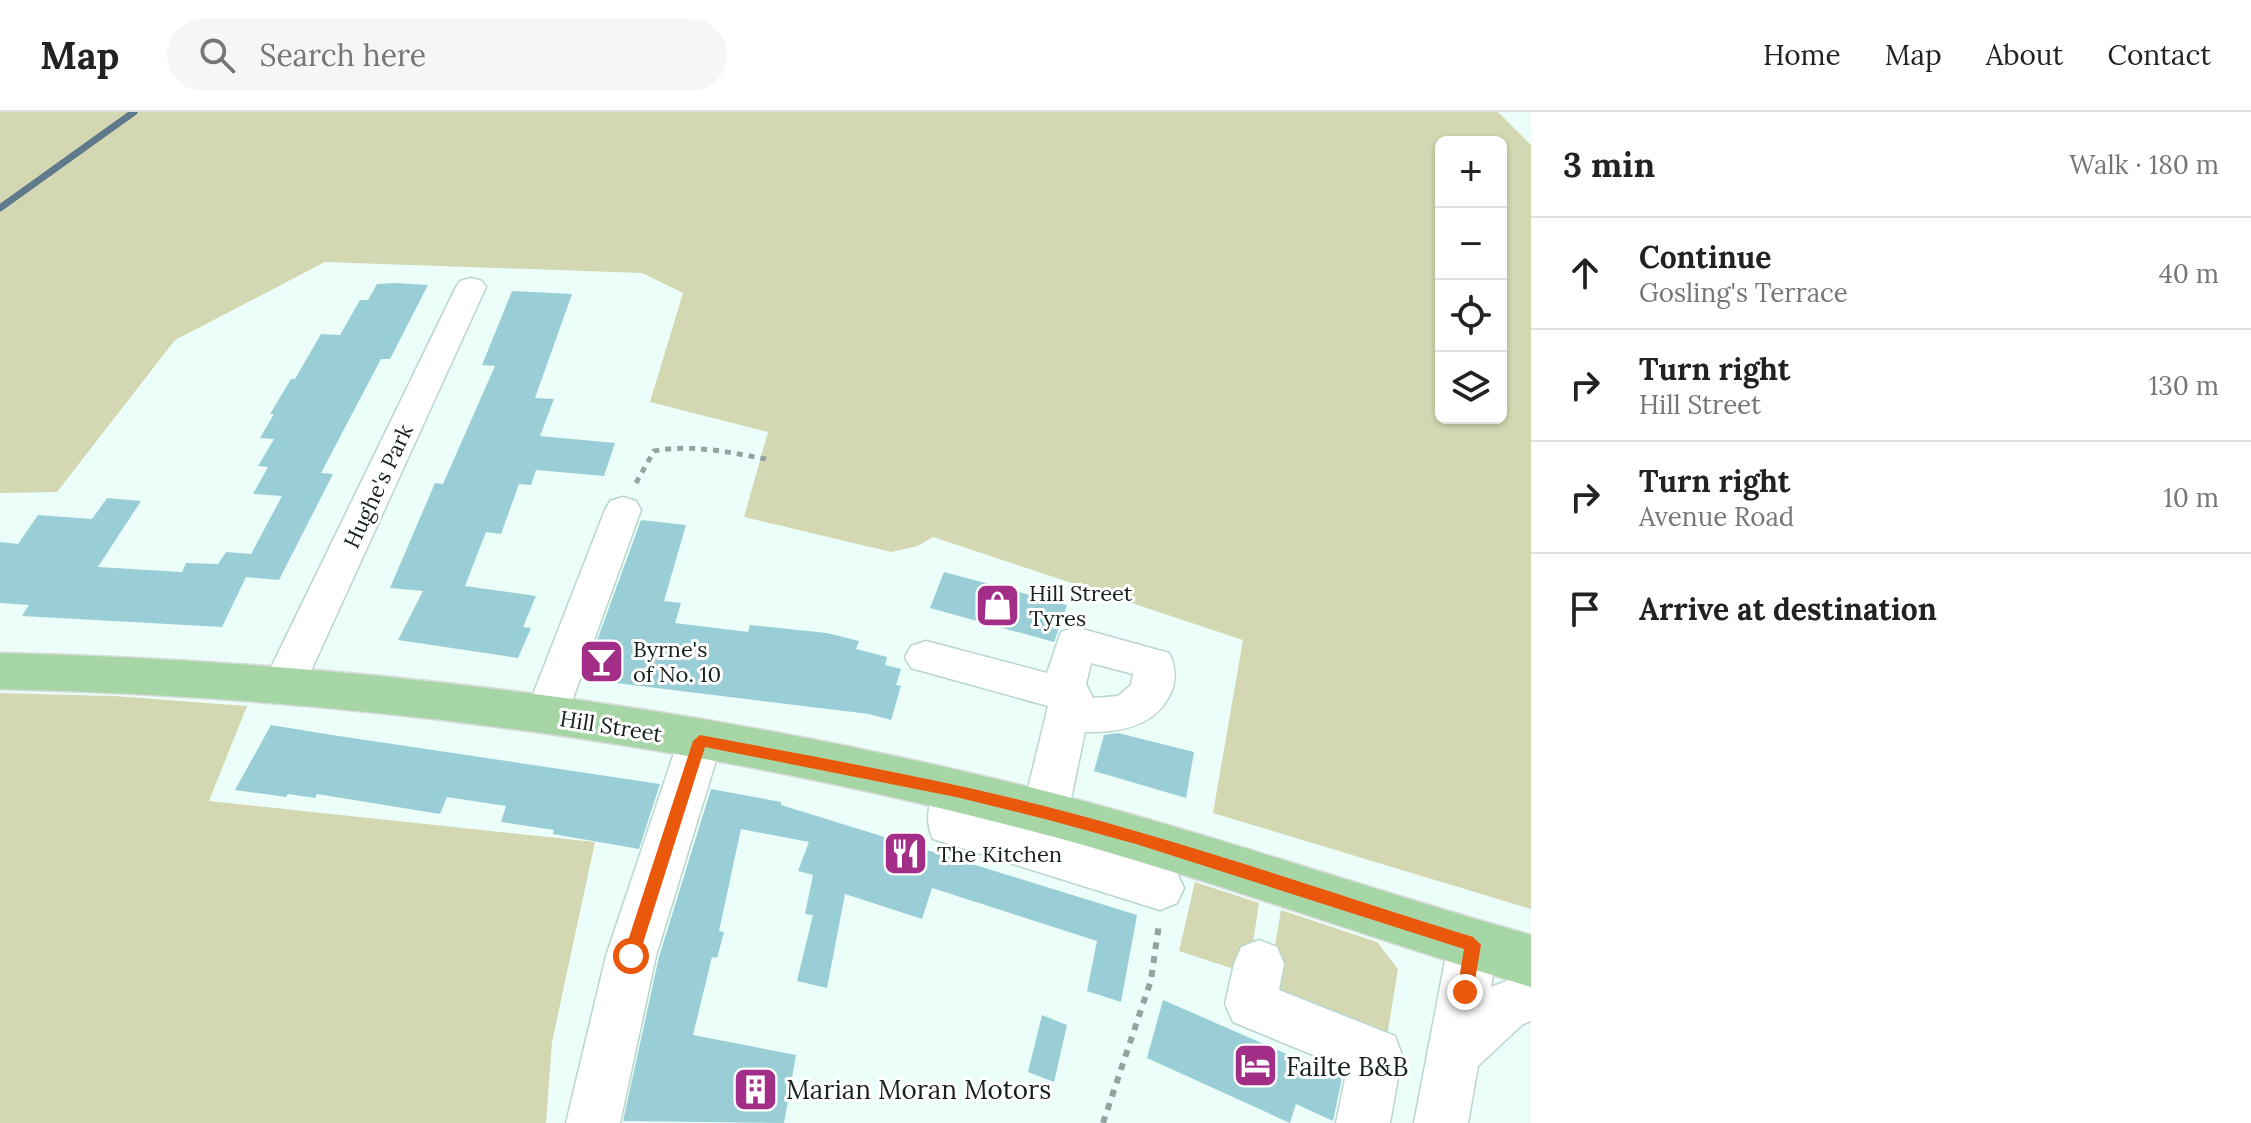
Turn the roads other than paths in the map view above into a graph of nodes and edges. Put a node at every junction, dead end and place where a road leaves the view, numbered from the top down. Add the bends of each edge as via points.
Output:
1 (471, 287) dead end
2 (623, 510) road end
3 (926, 657) dead end
4 (0, 671) edge
5 (284, 684) junction
6 (546, 715) junction
7 (700, 741) junction
8 (956, 791) junction
9 (1045, 813) junction
10 (1160, 888) road end
11 (1473, 945) junction
12 (1531, 961) edge
13 (1259, 964) dead end
14 (1531, 996) edge
15 (1454, 1052) junction
16 (593, 1123) edge
17 (1363, 1123) edge
18 (1441, 1123) edge

1 - 5 street, Hughe's Park
2 - 6 street
3 - 9 street via 1065,703
4 - 5 main road, Hill Street
5 - 6 main road, Hill Street
6 - 7 main road, Hill Street
7 - 8 main road, Hill Street
7 - 16 street via 631,956
8 - 9 main road, Hill Street
8 - 10 street via 949,825
9 - 11 main road, Hill Street
11 - 12 main road, Hill Street
11 - 15 street
13 - 17 street via 1251,1004 1376,1055
14 - 15 street via 1505,1006
15 - 18 street

